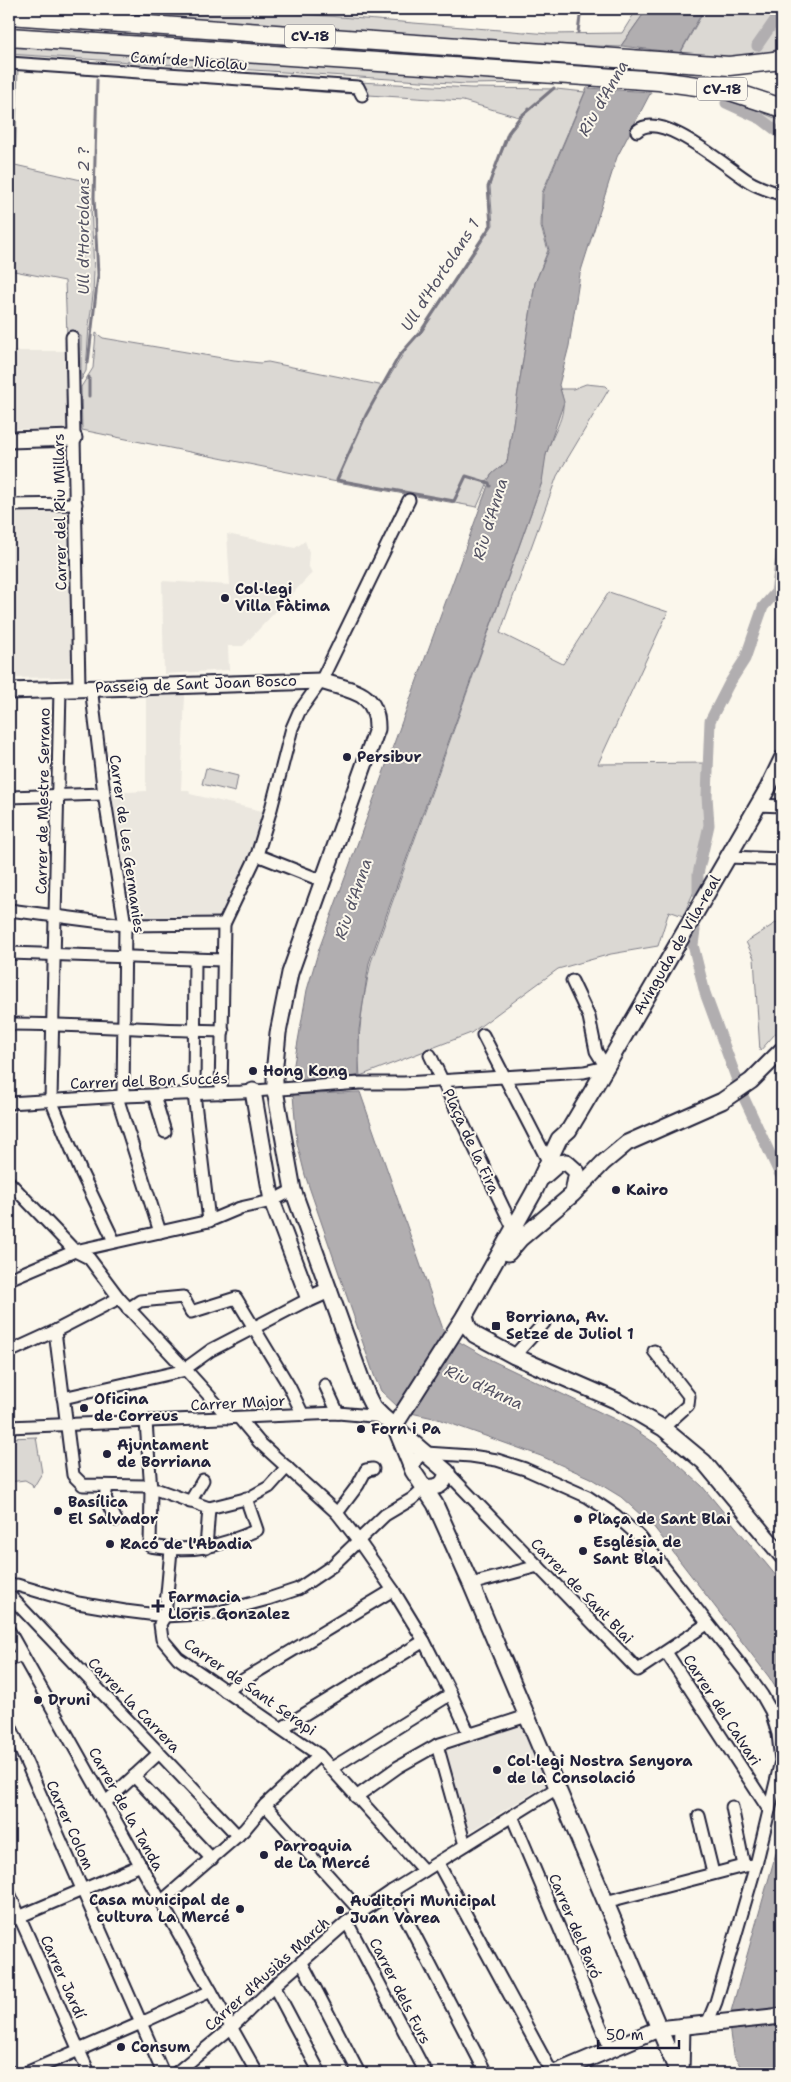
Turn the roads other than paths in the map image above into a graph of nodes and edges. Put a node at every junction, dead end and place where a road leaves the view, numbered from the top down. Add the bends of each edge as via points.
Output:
1 (9, 15) edge
2 (9, 37) edge
3 (782, 60) edge
4 (9, 63) edge
5 (362, 94) dead end
6 (782, 108) edge
7 (637, 131) dead end
8 (782, 195) edge
9 (72, 337) dead end
10 (74, 438) junction
11 (9, 440) edge
12 (409, 500) dead end
13 (76, 504) junction
14 (9, 505) edge
15 (321, 680) junction
16 (85, 687) junction
17 (60, 688) junction
18 (9, 691) edge
19 (782, 759) edge
20 (104, 794) junction
21 (58, 796) junction
22 (9, 797) edge
23 (758, 805) junction
24 (782, 806) edge
25 (258, 855) junction
26 (728, 857) junction
27 (782, 859) edge
28 (323, 881) junction
29 (9, 910) edge
30 (56, 915) junction
31 (224, 924) junction
32 (125, 925) junction
33 (9, 953) edge
34 (56, 955) junction
35 (126, 957) junction
36 (195, 959) junction
37 (223, 960) junction
38 (572, 981) dead end
39 (9, 1024) edge
40 (54, 1024) junction
41 (124, 1028) junction
42 (195, 1030) junction
43 (223, 1031) junction
44 (483, 1035) dead end
45 (782, 1050) edge
46 (430, 1055) dead end
47 (606, 1066) junction
48 (584, 1072) junction
49 (505, 1077) junction
50 (441, 1080) junction
51 (594, 1088) junction
52 (283, 1089) junction
53 (254, 1091) junction
54 (221, 1093) junction
55 (194, 1094) junction
56 (154, 1095) junction
57 (120, 1096) junction
58 (51, 1100) junction
59 (9, 1103) edge
60 (568, 1130) junction
61 (165, 1132) dead end
62 (548, 1162) junction
63 (603, 1163) junction
64 (570, 1164) junction
65 (540, 1181) junction
66 (9, 1182) edge
67 (293, 1190) junction
68 (573, 1194) junction
69 (272, 1201) junction
70 (559, 1204) junction
71 (209, 1221) junction
72 (160, 1232) junction
73 (517, 1234) junction
74 (114, 1241) junction
75 (75, 1252) junction
76 (9, 1279) edge
77 (329, 1290) junction
78 (118, 1298) junction
79 (309, 1299) junction
80 (128, 1308) junction
81 (465, 1314) junction
82 (544, 1323) dead end
83 (255, 1328) junction
84 (55, 1331) junction
85 (654, 1351) dead end
86 (9, 1352) edge
87 (514, 1356) junction
88 (186, 1370) junction
89 (325, 1385) dead end
90 (63, 1398) junction
91 (338, 1413) junction
92 (303, 1415) junction
93 (234, 1418) junction
94 (389, 1421) junction
95 (9, 1422) edge
96 (146, 1422) junction
97 (66, 1426) junction
98 (9, 1427) edge
99 (663, 1428) junction
100 (426, 1454) junction
101 (287, 1467) junction
102 (373, 1469) dead end
103 (413, 1470) junction
104 (447, 1472) junction
105 (203, 1480) dead end
106 (107, 1486) junction
107 (425, 1487) junction
108 (151, 1490) junction
109 (246, 1498) junction
110 (190, 1502) junction
111 (209, 1508) junction
112 (337, 1513) junction
113 (116, 1520) dead end
114 (358, 1540) junction
115 (206, 1548) junction
116 (170, 1550) junction
117 (782, 1556) edge
118 (538, 1566) junction
119 (472, 1584) junction
120 (9, 1588) edge
121 (393, 1590) junction
122 (9, 1595) edge
123 (166, 1616) junction
124 (708, 1624) junction
125 (9, 1631) edge
126 (424, 1641) junction
127 (666, 1652) junction
128 (22, 1655) junction
129 (9, 1660) edge
130 (225, 1691) junction
131 (451, 1694) junction
132 (527, 1716) junction
133 (9, 1723) edge
134 (282, 1728) junction
135 (469, 1734) junction
136 (437, 1745) junction
137 (159, 1753) junction
138 (319, 1755) junction
139 (332, 1768) junction
140 (134, 1776) junction
141 (557, 1788) junction
142 (356, 1796) junction
143 (106, 1802) junction
144 (265, 1805) junction
145 (732, 1807) dead end
146 (769, 1810) junction
147 (512, 1816) junction
148 (699, 1816) dead end
149 (238, 1836) junction
150 (465, 1845) junction
151 (212, 1859) junction
152 (438, 1863) junction
153 (141, 1865) junction
154 (750, 1865) junction
155 (424, 1871) junction
156 (714, 1874) junction
157 (82, 1890) junction
158 (392, 1891) junction
159 (9, 1893) edge
160 (161, 1902) junction
161 (605, 1902) junction
162 (362, 1912) junction
163 (14, 1919) edge
164 (348, 1922) junction
165 (302, 1963) junction
166 (274, 1986) junction
167 (211, 1991) junction
168 (782, 2016) edge
169 (141, 2023) junction
170 (708, 2024) junction
171 (682, 2026) junction
172 (231, 2027) junction
173 (658, 2028) junction
174 (610, 2048) junction
175 (79, 2050) junction
176 (26, 2073) edge
177 (89, 2073) edge
178 (163, 2073) edge
179 (176, 2073) edge
180 (257, 2073) edge
181 (320, 2073) edge
182 (359, 2073) edge
183 (426, 2073) edge
184 (486, 2073) edge
185 (554, 2073) edge
186 (679, 2073) edge

1 - 3 main road, CV-18 via 729,66
2 - 6 main road, CV-18 via 659,80 726,90
4 - 5 street, Camí de Nicolau via 358,87
7 - 8 street via 648,126 664,127 702,148 750,182
9 - 10 street, Carrer del Riu Millars
10 - 11 street
10 - 13 street, Carrer del Riu Millars
12 - 15 street
13 - 14 street
13 - 16 street, Carrer del Riu Millars
15 - 16 street, Passeig de Sant Joan Bosco
15 - 25 street via 292,728
15 - 28 street, Passeig de Sant Joan Bosco via 370,700 376,708 377,729
16 - 17 street, Passeig de Sant Joan Bosco
16 - 20 street, Carrer de Les Germanies
17 - 18 street, Passeig de Sant Joan Bosco
17 - 21 street, Carrer de Mestre Serrano
19 - 23 street, Avinguda de Vila-real
20 - 21 street
20 - 32 street, Carrer de Les Germanies
21 - 22 street
21 - 30 street, Carrer de Mestre Serrano
23 - 24 street
23 - 26 street, Avinguda de Vila-real
25 - 28 street
25 - 31 street
26 - 27 street
26 - 47 street, Avinguda de Vila-real
28 - 52 street via 290,973 278,1033 275,1064
29 - 30 street
30 - 32 street
30 - 34 street, Carrer de Mestre Serrano
31 - 32 street
31 - 37 street
32 - 35 street, Carrer de Les Germanies
33 - 34 street
34 - 35 street
34 - 40 street, Carrer de Mestre Serrano
35 - 36 street
35 - 41 street, Carrer de Les Germanies
36 - 37 street
36 - 42 street
37 - 43 street
38 - 47 street via 589,1017 596,1051
39 - 40 street
40 - 41 street
40 - 58 street, Carrer de Mestre Serrano
41 - 42 street
41 - 57 street, Carrer de Les Germanies
42 - 43 street
42 - 55 street
43 - 54 street
44 - 49 street
45 - 63 street via 751,1082 722,1101 627,1143
46 - 50 street
47 - 48 street
47 - 51 street, Avinguda de Vila-real
48 - 49 street
48 - 51 street
49 - 50 street
49 - 62 street
50 - 52 street, Plaça de la Fira
50 - 73 street, Plaça de la Fira
51 - 60 street, Avinguda de Vila-real
52 - 53 street, Carrer del Bon Succés
52 - 67 street
53 - 54 street, Carrer del Bon Succés
53 - 69 street
54 - 55 street, Carrer del Bon Succés
55 - 56 street, Carrer del Bon Succés
55 - 71 street
56 - 57 street, Carrer del Bon Succés
56 - 61 street
57 - 58 street, Carrer del Bon Succés
57 - 72 street, Carrer de Les Germanies
58 - 59 street, Carrer del Bon Succés
58 - 74 street via 80,1172
60 - 62 street, Avinguda de Vila-real via 559,1139
60 - 64 street, Avinguda de Vila-real via 565,1149
62 - 65 street, Avinguda de Vila-real
63 - 64 street via 590,1168
63 - 68 street
64 - 65 street, Avinguda de Vila-real via 559,1163
64 - 68 street, Avinguda de Vila-real via 577,1176
65 - 70 street via 543,1200
65 - 73 street, Avinguda de Vila-real
66 - 75 street
67 - 69 street
67 - 77 street
68 - 70 street
69 - 71 street via 240,1208
69 - 79 street
70 - 73 street
71 - 72 street
72 - 74 street
73 - 81 street
74 - 75 street
75 - 76 street
75 - 78 street via 90,1258
77 - 79 street
77 - 94 street via 367,1395 373,1407
78 - 80 street
78 - 84 street
79 - 83 street
80 - 83 street via 140,1302 183,1297 191,1312 236,1298
80 - 88 street
81 - 87 street via 468,1327 475,1335
81 - 94 street via 404,1411
82 - 87 street
83 - 88 street via 210,1350
83 - 92 street
84 - 86 street
84 - 90 street
85 - 99 street via 689,1396 688,1405
87 - 99 street via 617,1401
88 - 90 street
88 - 93 street
89 - 91 street
90 - 97 street
91 - 92 street, Carrer Major
91 - 94 street, Carrer Major
92 - 93 street, Carrer Major
93 - 96 street, Carrer Major
93 - 101 street
94 - 100 street
94 - 103 street
95 - 98 street
96 - 97 street, Carrer Major via 85,1422
96 - 108 street
97 - 98 street, Carrer Major
97 - 106 street via 73,1474 83,1486
99 - 117 street via 704,1462
100 - 103 street via 414,1462
100 - 104 street
100 - 124 street via 496,1460 588,1497 640,1537
101 - 109 street via 269,1487
101 - 112 street
102 - 112 street via 366,1470
103 - 107 street
104 - 107 street via 441,1486
104 - 118 street, Carrer de Sant Blai
105 - 110 street
106 - 108 street via 146,1486
106 - 113 street via 105,1498
107 - 114 street via 412,1499 384,1515
107 - 119 street
108 - 110 street
108 - 116 street via 150,1546
109 - 111 street
109 - 115 street via 257,1530 229,1543
110 - 111 street
111 - 115 street
112 - 114 street
114 - 121 street
114 - 123 street via 332,1566 298,1589 216,1613
115 - 116 street
116 - 123 street, Carrer de Sant Serapi
118 - 119 street
118 - 127 street, Carrer de Sant Blai via 638,1670
119 - 132 street
120 - 123 street via 17,1585 78,1603
121 - 126 street
121 - 130 street
122 - 137 street, Carrer la Carrera
123 - 130 street, Carrer de Sant Serapi via 160,1624 162,1639 178,1658
124 - 127 street, Carrer de Sant Blai
124 - 146 street via 771,1711 778,1734 780,1760
125 - 128 street, Carrer de la Tanda
126 - 131 street
126 - 134 street
127 - 146 street, Carrer del Calvari
128 - 129 street
128 - 143 street, Carrer de la Tanda
130 - 134 street, Carrer de Sant Serapi
131 - 135 street
131 - 139 street
132 - 135 street
132 - 141 street
133 - 157 street, Carrer Colom
134 - 138 street, Carrer de Sant Serapi
135 - 136 street
136 - 142 street
136 - 150 street
137 - 140 street
137 - 149 street, Carrer la Carrera
138 - 139 street, Carrer de Sant Serapi
138 - 144 street
139 - 142 street, Carrer de Sant Serapi
140 - 143 street
140 - 151 street
141 - 147 street, Carrer d'Ausiàs March
141 - 161 street
142 - 155 street, Carrer de Sant Serapi
143 - 153 street, Carrer de la Tanda
144 - 149 street
144 - 162 street
145 - 154 street
146 - 154 street
147 - 150 street, Carrer d'Ausiàs March
147 - 174 street, Carrer del Baró
148 - 156 street
149 - 151 street
150 - 152 street, Carrer d'Ausiàs March
151 - 160 street
152 - 155 street, Carrer d'Ausiàs March
152 - 185 street
153 - 157 street
153 - 160 street, Carrer de la Tanda
154 - 156 street
154 - 170 street
155 - 158 street, Carrer d'Ausiàs March
156 - 161 street
157 - 163 street
157 - 169 street, Carrer Colom
158 - 162 street, Carrer d'Ausiàs March
158 - 184 street
159 - 163 street, Carrer Jardí
160 - 167 street, Carrer de la Tanda
161 - 173 street
162 - 164 street, Carrer d'Ausiàs March
163 - 175 street, Carrer Jardí
164 - 165 street, Carrer d'Ausiàs March
164 - 183 street, Carrer dels Furs
165 - 166 street, Carrer d'Ausiàs March
165 - 182 street
166 - 172 street, Carrer d'Ausiàs March
166 - 181 street
167 - 169 street
167 - 172 street, Carrer de la Tanda
168 - 170 street
169 - 175 street
169 - 178 street, Carrer Colom
170 - 171 street
171 - 173 street
171 - 186 street
172 - 179 street, Carrer d'Ausiàs March
172 - 180 street, Carrer de la Tanda
173 - 174 street
173 - 186 street
174 - 185 street
175 - 176 street
175 - 177 street, Carrer Jardí

